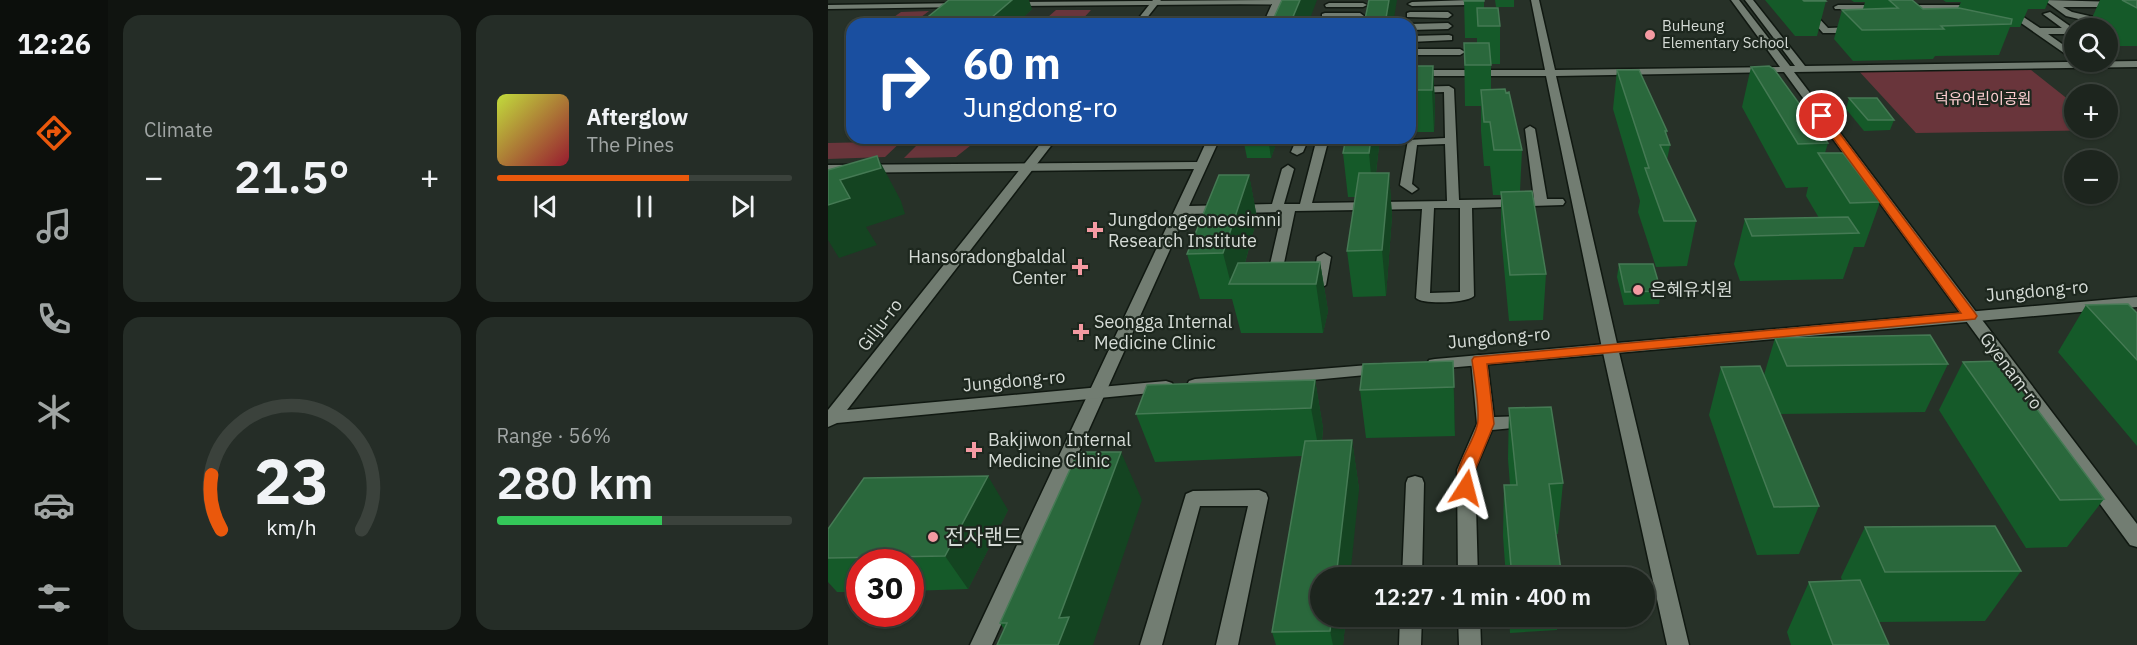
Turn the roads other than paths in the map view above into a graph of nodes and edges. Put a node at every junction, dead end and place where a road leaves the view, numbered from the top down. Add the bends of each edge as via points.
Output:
1 (908, 0) edge
2 (1466, 0) edge
3 (1535, 0) edge
4 (1735, 0) edge
5 (1749, 0) edge
6 (1798, 0) edge
7 (1157, 1) edge
8 (1278, 1) edge
9 (1003, 2) edge
10 (1412, 2) edge
11 (2051, 2) edge
12 (2137, 2) edge
13 (1330, 3) edge
14 (1834, 3) edge
15 (1897, 3) edge
16 (1920, 3) edge
17 (968, 5) edge
18 (1363, 5) dead end
19 (900, 6) junction
20 (828, 7) edge
21 (1908, 14) edge
22 (2013, 14) junction
23 (2047, 14) junction
24 (2069, 14) junction
25 (1448, 15) dead end
26 (1845, 15) edge
27 (1360, 16) dead end
28 (1939, 17) edge
29 (1143, 18) edge
30 (1270, 18) edge
31 (1325, 18) edge
32 (1342, 18) edge
33 (1410, 18) edge
34 (2057, 20) junction
35 (1416, 21) edge
36 (2024, 21) junction
37 (1853, 22) edge
38 (1416, 23) edge
39 (1448, 26) dead end
40 (2137, 30) edge
41 (2038, 31) junction
42 (1449, 38) dead end
43 (1416, 39) edge
44 (2064, 49) edge
45 (1416, 52) edge
46 (1460, 52) dead end
47 (2137, 64) edge
48 (1788, 70) junction
49 (1803, 70) junction
50 (1416, 73) edge
51 (1552, 73) junction
52 (1416, 90) edge
53 (1416, 99) edge
54 (1450, 99) junction
55 (1530, 129) dead end
56 (1451, 141) junction
57 (1416, 142) edge
58 (1046, 144) edge
59 (1211, 144) edge
60 (1300, 144) edge
61 (1321, 144) edge
62 (1412, 144) edge
63 (1297, 152) dead end
64 (1202, 165) junction
65 (1029, 166) junction
66 (1288, 169) dead end
67 (828, 170) edge
68 (1412, 189) dead end
69 (1541, 202) junction
70 (1559, 202) dead end
71 (1459, 204) junction
72 (1428, 205) junction
73 (1305, 207) junction
74 (1283, 208) junction
75 (1181, 210) junction
76 (1324, 257) dead end
77 (2137, 302) edge
78 (1970, 316) junction
79 (1610, 348) junction
80 (1479, 360) junction
81 (1423, 365) edge
82 (1400, 367) edge
83 (1096, 393) junction
84 (829, 420) edge
85 (1540, 422) edge
86 (1486, 424) junction
87 (1415, 483) dead end
88 (2137, 539) edge
89 (1412, 567) edge
90 (1468, 567) edge
91 (1411, 627) edge
92 (1469, 627) edge
93 (981, 645) edge
94 (1151, 645) edge
95 (1227, 645) edge
96 (1410, 645) edge
97 (1470, 645) edge
98 (1678, 645) edge

1 - 19 street
2 - 10 street
3 - 51 street
4 - 48 street, Gyenam-ro
5 - 49 street
6 - 37 street via 1826,31 1860,30
7 - 8 street
7 - 9 street
7 - 29 street
8 - 30 street
10 - 33 street
11 - 12 street
11 - 24 street
13 - 18 street
13 - 31 street
14 - 15 street via 1858,7
14 - 26 street
15 - 16 street
15 - 21 street
16 - 22 street via 1974,6
16 - 28 street
17 - 19 street
19 - 20 street
22 - 23 street
22 - 36 street
23 - 24 street
23 - 34 street
24 - 40 street
25 - 35 street
27 - 32 street
34 - 36 street
34 - 41 street via 2072,31
36 - 41 street
38 - 39 street
41 - 44 street
42 - 43 street
45 - 46 street
47 - 49 street
48 - 49 street
48 - 51 street
48 - 78 street, Gyenam-ro
50 - 51 street
51 - 79 street
52 - 54 street via 1449,89
53 - 54 street
54 - 56 street
55 - 69 street
56 - 57 street
56 - 71 street
58 - 65 street, Gilju-ro
59 - 64 street
60 - 63 street
61 - 73 street
62 - 68 street via 1406,185
64 - 65 street
64 - 75 street
65 - 67 street
65 - 84 street, Gilju-ro
66 - 74 street
69 - 70 street
69 - 71 street
71 - 72 street
71 - 72 street via 1467,296 1423,298
72 - 73 street
73 - 74 street
74 - 75 street
74 - 76 street via 1271,287 1319,285
75 - 83 street
77 - 78 street, Jungdong-ro
78 - 79 street, Jungdong-ro
78 - 88 street, Gyenam-ro
79 - 80 street, Jungdong-ro
79 - 98 street
80 - 81 street, Jungdong-ro
80 - 86 street
82 - 83 street, Jungdong-ro
83 - 84 street, Jungdong-ro
83 - 93 street
85 - 86 street
86 - 90 street via 1466,470
87 - 89 street
91 - 96 street
92 - 97 street
94 - 95 street via 1193,499 1259,498

